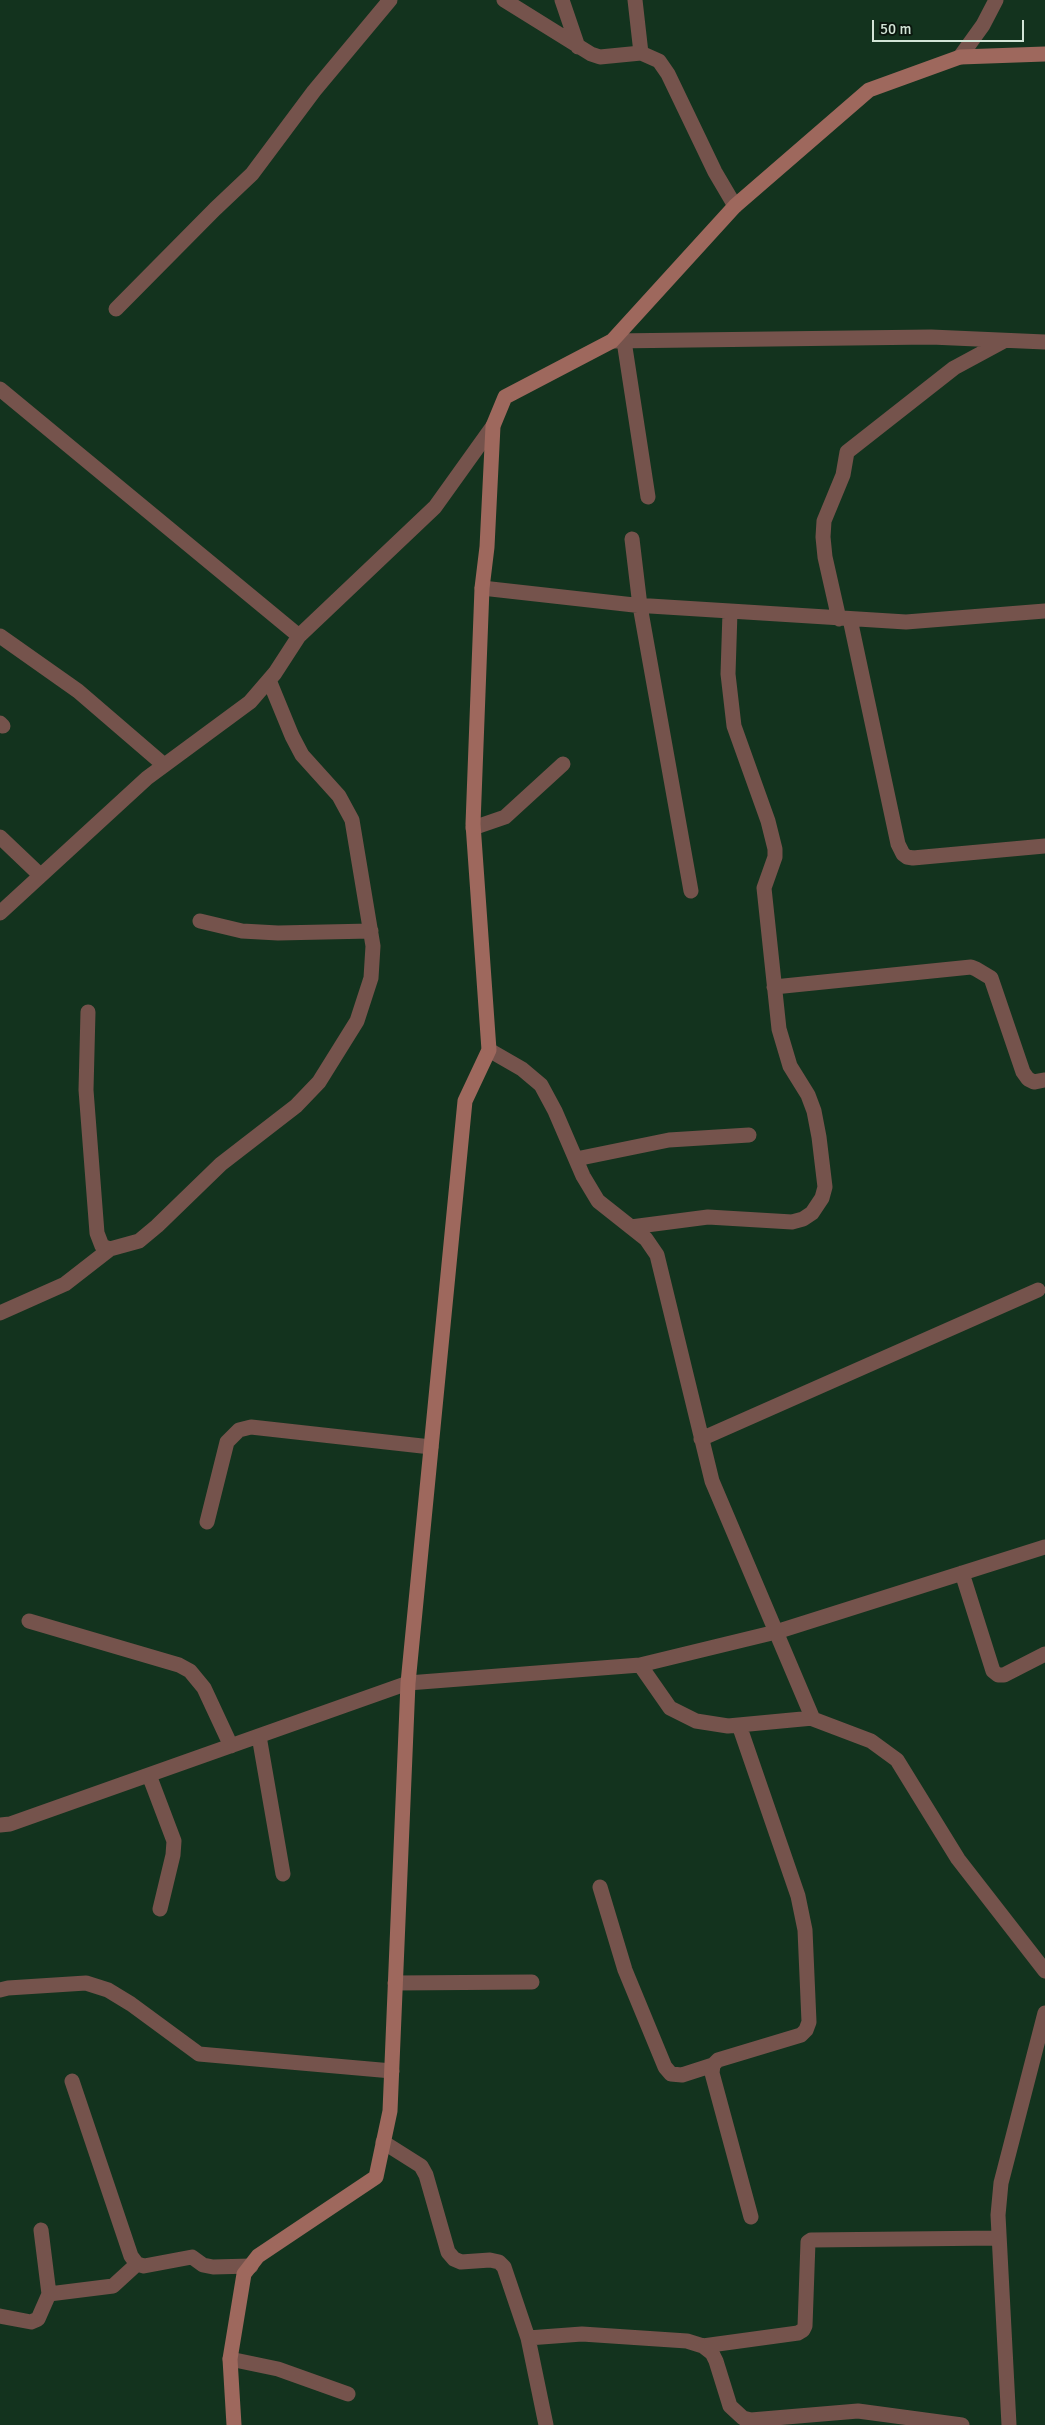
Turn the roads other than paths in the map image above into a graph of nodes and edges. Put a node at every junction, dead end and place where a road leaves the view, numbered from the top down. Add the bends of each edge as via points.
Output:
1 (390, 0) edge
2 (504, 0) edge
3 (562, 0) edge
4 (635, 0) edge
5 (996, 0) edge
6 (578, 47) junction
7 (641, 53) junction
8 (1045, 54) edge
9 (960, 57) junction
10 (735, 206) junction
11 (116, 309) dead end
12 (1005, 340) junction
13 (618, 341) junction
14 (1045, 342) edge
15 (0, 389) edge
16 (493, 426) junction
17 (648, 497) dead end
18 (632, 539) dead end
19 (482, 588) junction
20 (640, 606) junction
21 (1045, 611) edge
22 (730, 612) junction
23 (844, 619) junction
24 (0, 636) edge
25 (299, 636) junction
26 (269, 680) junction
27 (563, 764) dead end
28 (164, 765) junction
29 (474, 828) junction
30 (0, 837) edge
31 (1045, 846) edge
32 (40, 875) junction
33 (691, 892) dead end
34 (0, 913) edge
35 (200, 921) dead end
36 (371, 931) junction
37 (774, 987) junction
38 (88, 1012) dead end
39 (489, 1050) junction
40 (1045, 1080) edge
41 (749, 1135) dead end
42 (576, 1159) junction
43 (631, 1227) junction
44 (110, 1249) junction
45 (1038, 1290) dead end
46 (0, 1312) edge
47 (701, 1439) junction
48 (431, 1448) junction
49 (207, 1522) dead end
50 (1045, 1547) edge
51 (962, 1573) junction
52 (30, 1621) dead end
53 (776, 1632) junction
54 (1045, 1654) edge
55 (640, 1665) junction
56 (408, 1684) junction
57 (813, 1718) junction
58 (739, 1725) junction
59 (260, 1736) junction
60 (231, 1746) junction
61 (150, 1775) junction
62 (0, 1825) edge
63 (283, 1874) dead end
64 (600, 1887) dead end
65 (160, 1909) dead end
66 (1045, 1970) edge
67 (532, 1982) dead end
68 (395, 1983) junction
69 (0, 1990) edge
70 (1045, 2013) edge
71 (713, 2065) junction
72 (392, 2071) junction
73 (72, 2081) dead end
74 (383, 2142) junction
75 (751, 2217) dead end
76 (41, 2230) dead end
77 (999, 2238) junction
78 (136, 2264) junction
79 (251, 2266) junction
80 (49, 2294) junction
81 (0, 2316) edge
82 (528, 2338) junction
83 (703, 2346) junction
84 (230, 2359) junction
85 (348, 2394) dead end
86 (744, 2421) edge
87 (234, 2425) edge
88 (546, 2425) edge
89 (962, 2425) edge
90 (1009, 2425) edge

1 - 11 street via 314,91 252,174
2 - 6 street
3 - 6 street
4 - 7 street
5 - 9 street
6 - 7 street via 600,57
7 - 10 street via 659,61 668,74
8 - 9 street
9 - 10 street via 869,90
10 - 13 street
12 - 13 street via 931,337
12 - 14 street
12 - 23 street via 954,368 847,452 843,475 824,521 823,537 825,557
13 - 16 street via 505,397
13 - 17 street
15 - 25 street
16 - 19 street
16 - 25 street via 435,507
18 - 20 street
19 - 20 street
19 - 29 street
20 - 22 street
20 - 33 street
21 - 23 street via 906,622
22 - 23 street
22 - 37 street via 728,674 734,726 768,820 776,857 764,888
23 - 31 street via 903,854 913,858
24 - 28 street via 78,691
25 - 26 street
26 - 28 street via 250,702
26 - 36 street via 302,755 339,796 349,813
27 - 29 street via 505,817
28 - 32 street
29 - 39 street
30 - 32 street
32 - 34 street
35 - 36 street via 242,931
36 - 44 street via 371,978 366,1001 319,1082 296,1106 221,1164 157,1226 139,1240
37 - 40 street via 970,967 976,969 991,978 1023,1072 1034,1082
37 - 43 street via 783,1047 790,1066 808,1095 818,1128 825,1187 819,1205 804,1219 792,1222 708,1216
38 - 44 street via 86,1090 96,1233 102,1246
39 - 42 street via 522,1069 541,1085
39 - 48 street via 465,1101
41 - 42 street via 669,1140
42 - 43 street via 598,1201
43 - 47 street via 646,1239 657,1255
44 - 46 street via 65,1284
45 - 47 street
47 - 53 street via 712,1481
48 - 49 street via 251,1427 239,1430 227,1442
48 - 56 street
50 - 51 street
51 - 53 street
51 - 54 street via 993,1671 1004,1675
52 - 60 street via 190,1671 204,1688
53 - 55 street
53 - 57 street
55 - 56 street
55 - 58 street via 670,1708 696,1721
56 - 59 street
56 - 68 street
57 - 58 street
57 - 66 street via 871,1741 897,1760 958,1859
58 - 71 street via 798,1896 805,1930 809,2022 800,2035 718,2060
59 - 60 street
59 - 63 street
60 - 61 street
61 - 62 street
61 - 65 street via 174,1841
64 - 71 street via 626,1970 664,2067 671,2074 682,2075
67 - 68 street
68 - 72 street
69 - 72 street via 86,1983 108,1990 131,2004 199,2054
70 - 77 street via 1001,2183
71 - 75 street via 712,2073
72 - 74 street via 390,2111
73 - 78 street
74 - 79 street via 376,2177 258,2256
74 - 82 street via 421,2166 448,2252 454,2259 461,2262 490,2260 504,2267
76 - 80 street
77 - 83 street via 811,2240 808,2242 803,2330 798,2334
77 - 90 street
78 - 79 street via 144,2266 192,2257 213,2267
78 - 80 street via 112,2286
79 - 84 street via 244,2274
80 - 81 street via 38,2320 32,2322
82 - 83 street via 582,2334 687,2341
82 - 88 street
83 - 86 street via 716,2361 730,2406
84 - 85 street via 278,2369
84 - 87 street
86 - 89 street via 858,2411

